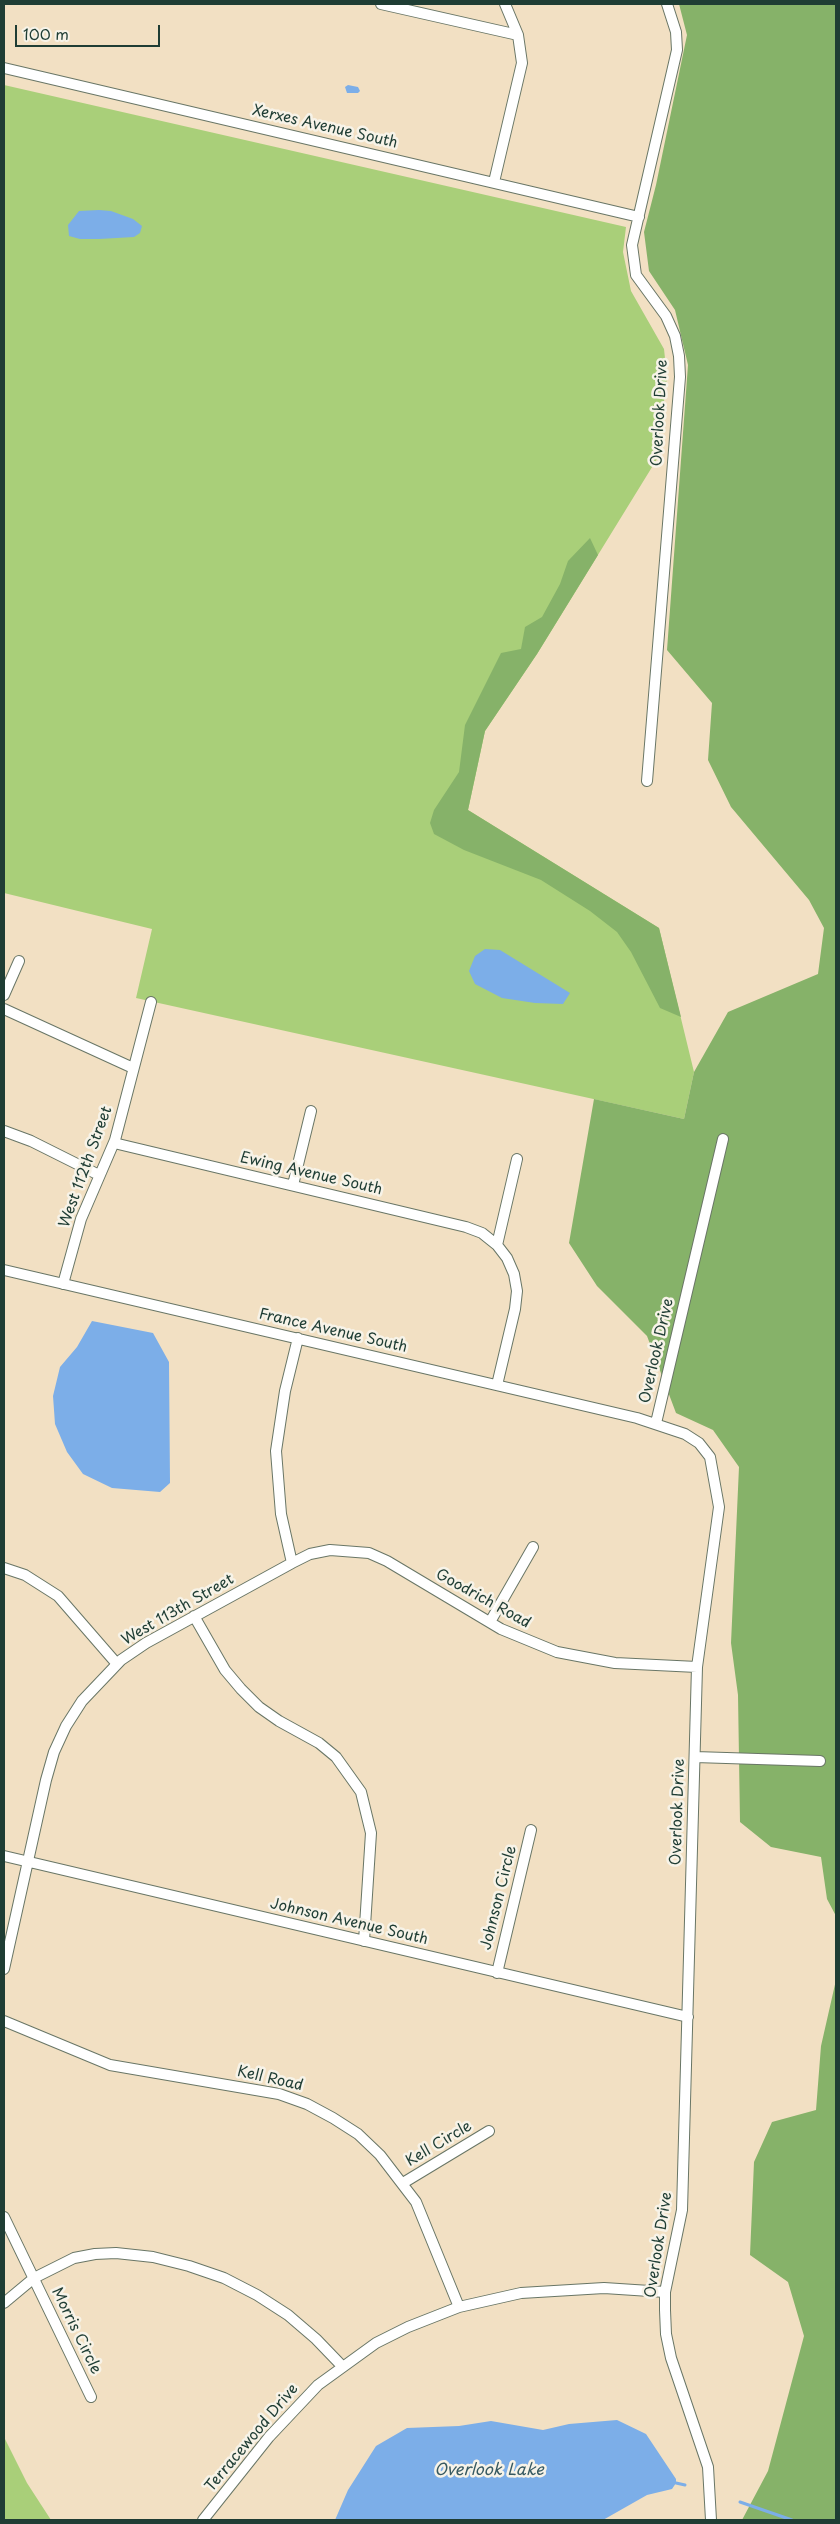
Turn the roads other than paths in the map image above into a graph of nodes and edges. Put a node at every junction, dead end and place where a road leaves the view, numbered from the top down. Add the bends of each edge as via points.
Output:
1 (381, 4) edge
2 (505, 4) edge
3 (667, 4) edge
4 (518, 36) junction
5 (4, 68) edge
6 (494, 182) junction
7 (639, 216) junction
8 (647, 781) dead end
9 (19, 961) dead end
10 (4, 994) edge
11 (151, 1002) dead end
12 (4, 1009) edge
13 (134, 1068) junction
14 (311, 1111) dead end
15 (4, 1131) edge
16 (723, 1139) dead end
17 (114, 1143) junction
18 (517, 1159) dead end
19 (99, 1175) junction
20 (293, 1185) junction
21 (497, 1245) junction
22 (4, 1270) edge
23 (63, 1284) junction
24 (298, 1338) junction
25 (497, 1385) junction
26 (656, 1423) junction
27 (533, 1547) dead end
28 (292, 1563) junction
29 (4, 1568) edge
30 (194, 1616) junction
31 (490, 1622) junction
32 (117, 1664) junction
33 (698, 1667) junction
34 (695, 1757) junction
35 (820, 1761) dead end
36 (531, 1830) dead end
37 (4, 1856) edge
38 (28, 1862) junction
39 (364, 1941) junction
40 (4, 1969) edge
41 (496, 1973) junction
42 (688, 2017) junction
43 (4, 2021) edge
44 (489, 2131) dead end
45 (403, 2183) junction
46 (4, 2217) edge
47 (34, 2278) junction
48 (665, 2292) junction
49 (4, 2303) edge
50 (459, 2307) junction
51 (342, 2366) junction
52 (91, 2397) dead end
53 (203, 2520) edge
54 (711, 2520) edge

1 - 4 street
2 - 4 street
3 - 7 street, Overlook Drive via 676,32 677,50
4 - 6 street via 522,63
5 - 6 street, Xerxes Avenue South
6 - 7 street, Xerxes Avenue South
7 - 8 street, Overlook Drive via 632,245 636,275 666,316 680,356
9 - 10 street
11 - 13 street, West 112th Street
12 - 13 street
13 - 17 street, West 112th Street
14 - 20 street
15 - 19 street
16 - 26 street, Overlook Drive
17 - 19 street, West 112th Street
17 - 20 street, Ewing Avenue South
18 - 21 street
19 - 23 street, West 112th Street via 81,1219
20 - 21 street, Ewing Avenue South via 466,1227 482,1233
21 - 25 street via 514,1274 517,1291
22 - 23 street, France Avenue South
23 - 24 street, France Avenue South
24 - 25 street, France Avenue South
24 - 28 street via 285,1390 276,1452 281,1514
25 - 26 street, France Avenue South
26 - 33 street, Overlook Drive via 699,1443 710,1457 716,1478 717,1533
27 - 31 street
28 - 30 street, West 113th Street
28 - 31 street, Goodrich Road via 310,1554 330,1550 369,1553
29 - 32 street via 25,1575 58,1596
30 - 32 street, West 113th Street
30 - 39 street via 225,1670 241,1689 279,1722 336,1757 361,1792 371,1833
31 - 33 street, Goodrich Road via 528,1641 586,1658 625,1664
32 - 38 street, West 113th Street via 82,1701 54,1752
33 - 34 street, Overlook Drive
34 - 35 street
34 - 42 street, Overlook Drive
36 - 41 street, Johnson Circle
37 - 38 street, Johnson Avenue South
38 - 39 street, Johnson Avenue South
38 - 40 street, West 113th Street
39 - 41 street, Johnson Avenue South
41 - 42 street, Johnson Avenue South
42 - 48 street, Overlook Drive via 682,2210
43 - 45 street, Kell Road via 110,2065 136,2072 250,2088 307,2104 358,2134
44 - 45 street, Kell Circle
45 - 50 street, Kell Road via 429,2229
46 - 47 street
47 - 49 street
47 - 51 street via 54,2266 94,2254 153,2257 189,2266 224,2278 257,2295 316,2339
47 - 52 street, Morris Circle
48 - 50 street, Terracewood Drive via 562,2289 522,2293
48 - 54 street, Overlook Drive via 666,2334 708,2467
50 - 51 street, Terracewood Drive via 376,2343
51 - 53 street, Terracewood Drive via 292,2410

